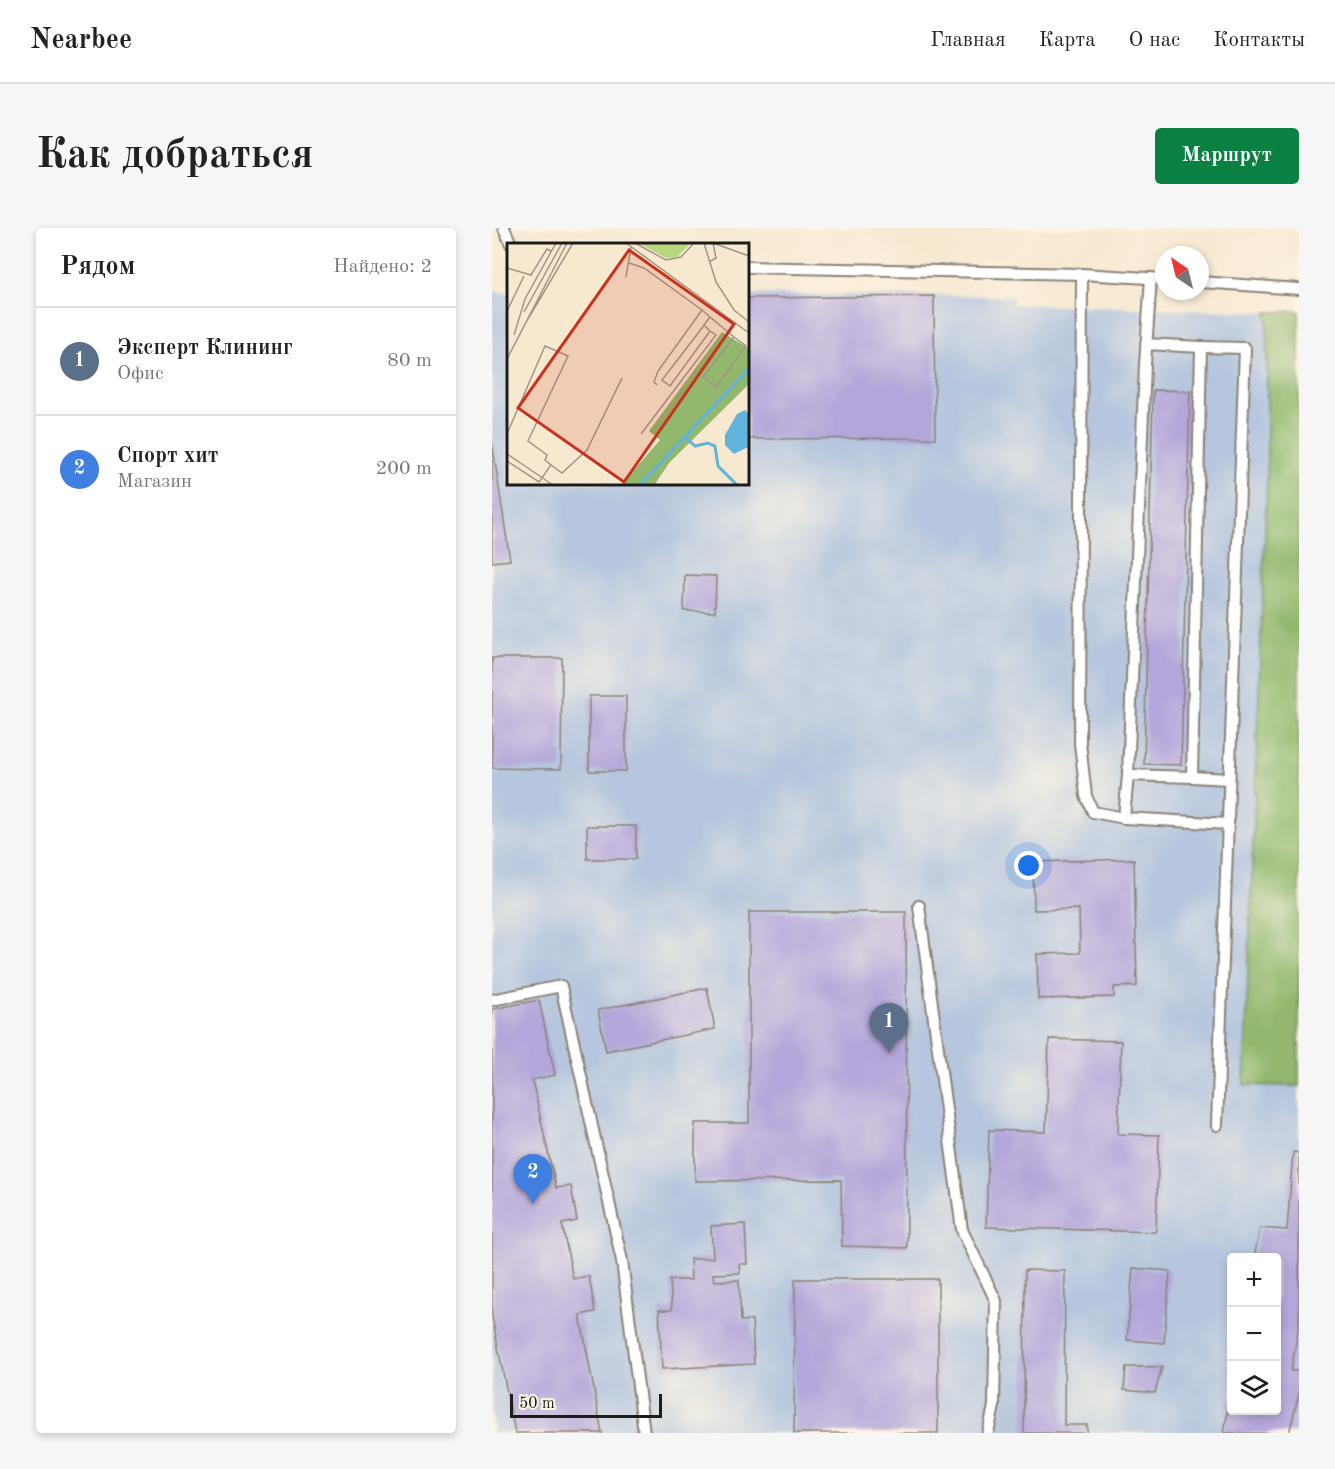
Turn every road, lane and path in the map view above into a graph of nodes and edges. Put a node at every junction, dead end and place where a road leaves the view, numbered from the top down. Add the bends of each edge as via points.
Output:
1 (504, 228) edge
2 (511, 243) edge
3 (748, 267) edge
4 (1082, 274) junction
5 (1151, 278) junction
6 (1155, 278) edge
7 (1209, 283) edge
8 (1299, 289) edge
9 (1146, 344) junction
10 (1201, 347) junction
11 (1128, 775) junction
12 (1192, 777) junction
13 (1229, 779) junction
14 (1124, 818) junction
15 (1228, 824) junction
16 (919, 906) dead end
17 (492, 1000) edge
18 (1217, 1125) dead end
19 (644, 1433) edge
20 (988, 1433) edge

1 - 2 lane
3 - 4 lane
4 - 5 lane
4 - 14 lane via 1080,742 1086,796 1093,812
5 - 6 lane
5 - 9 lane
7 - 8 lane
9 - 10 lane
9 - 11 lane
10 - 12 lane
10 - 13 lane via 1245,348
11 - 12 lane
11 - 14 lane
12 - 13 lane
13 - 15 lane
14 - 15 lane
15 - 18 lane
16 - 20 lane via 962,1230 996,1301 994,1406
17 - 19 lane via 561,986 622,1261

